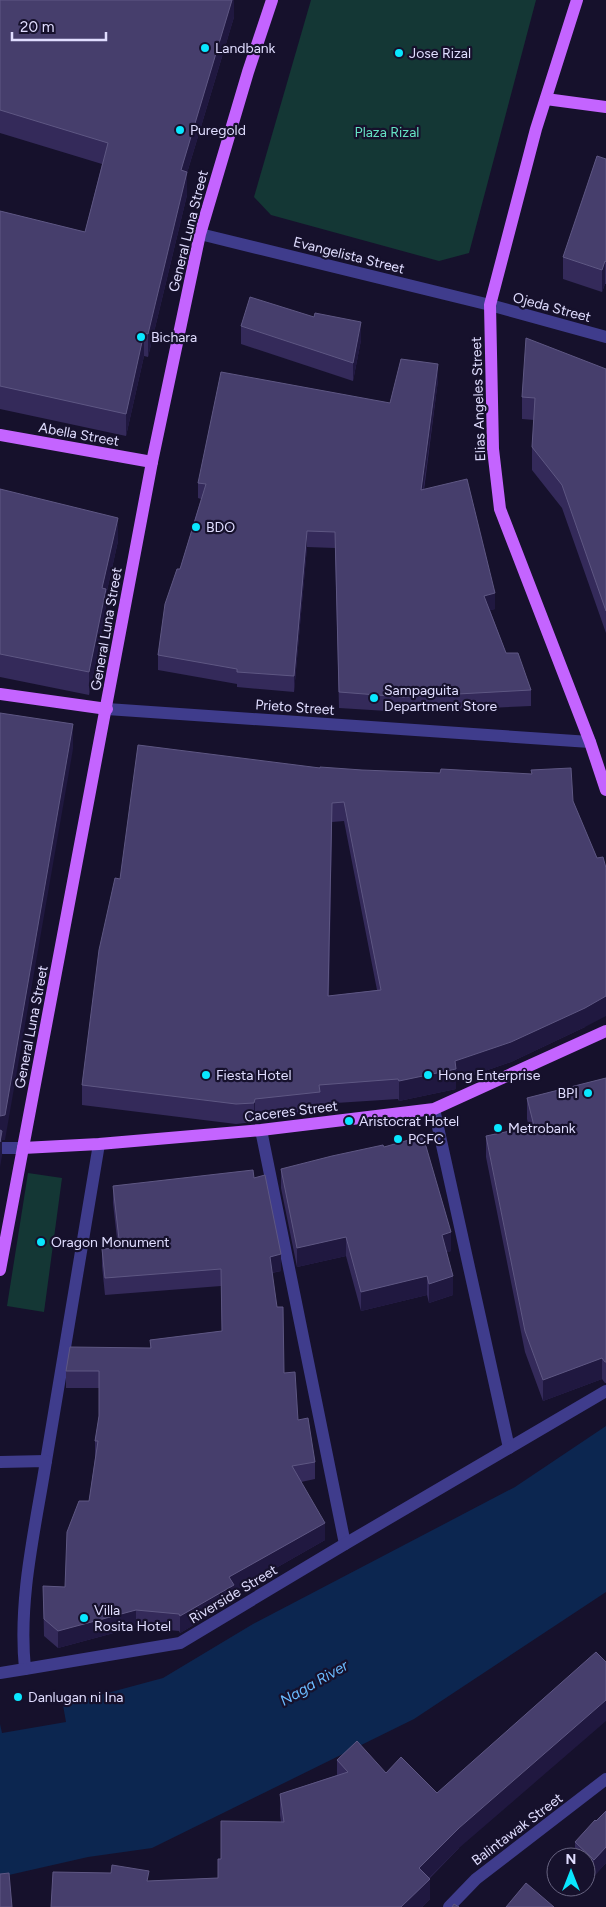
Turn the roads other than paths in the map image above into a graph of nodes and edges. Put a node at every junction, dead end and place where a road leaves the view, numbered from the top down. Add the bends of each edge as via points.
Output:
1 (272, 0) edge
2 (578, 0) edge
3 (546, 99) junction
4 (606, 107) edge
5 (200, 234) junction
6 (490, 305) junction
7 (606, 337) edge
8 (0, 435) edge
9 (152, 462) junction
10 (0, 694) edge
11 (106, 709) junction
12 (590, 742) junction
13 (606, 790) edge
14 (606, 1031) edge
15 (434, 1109) junction
16 (261, 1130) junction
17 (99, 1144) junction
18 (3, 1148) edge
19 (23, 1148) junction
20 (0, 1270) edge
21 (606, 1391) edge
22 (508, 1448) junction
23 (46, 1461) junction
24 (0, 1462) edge
25 (344, 1544) junction
26 (24, 1669) junction
27 (0, 1673) edge
28 (606, 1779) edge
29 (449, 1907) edge

1 - 5 main road, General Luna Street
2 - 3 main road, Elias Angeles Street
3 - 4 main road
3 - 6 main road, Elias Angeles Street
5 - 6 street, Evangelista Street
5 - 9 main road, General Luna Street
6 - 7 street, Ojeda Street
6 - 12 main road, Elias Angeles Street via 493,449 500,509
8 - 9 main road, Abella Street
9 - 11 main road, General Luna Street
10 - 11 main road, Prieto Street
11 - 12 street, Prieto Street
11 - 19 main road, General Luna Street
12 - 13 main road, Elias Angeles Street
14 - 15 main road, Caceres Street
15 - 16 main road, Caceres Street
15 - 22 street
16 - 17 main road, Caceres Street
16 - 25 street
17 - 19 main road, Caceres Street
17 - 23 street
18 - 19 street
19 - 20 main road, General Luna Street
21 - 22 street, Riverside Street
22 - 25 street, Riverside Street
23 - 24 street
23 - 26 street via 24,1601
25 - 26 street, Riverside Street via 180,1643
26 - 27 street, Riverside Street
28 - 29 street, Balintawak Street via 476,1880

